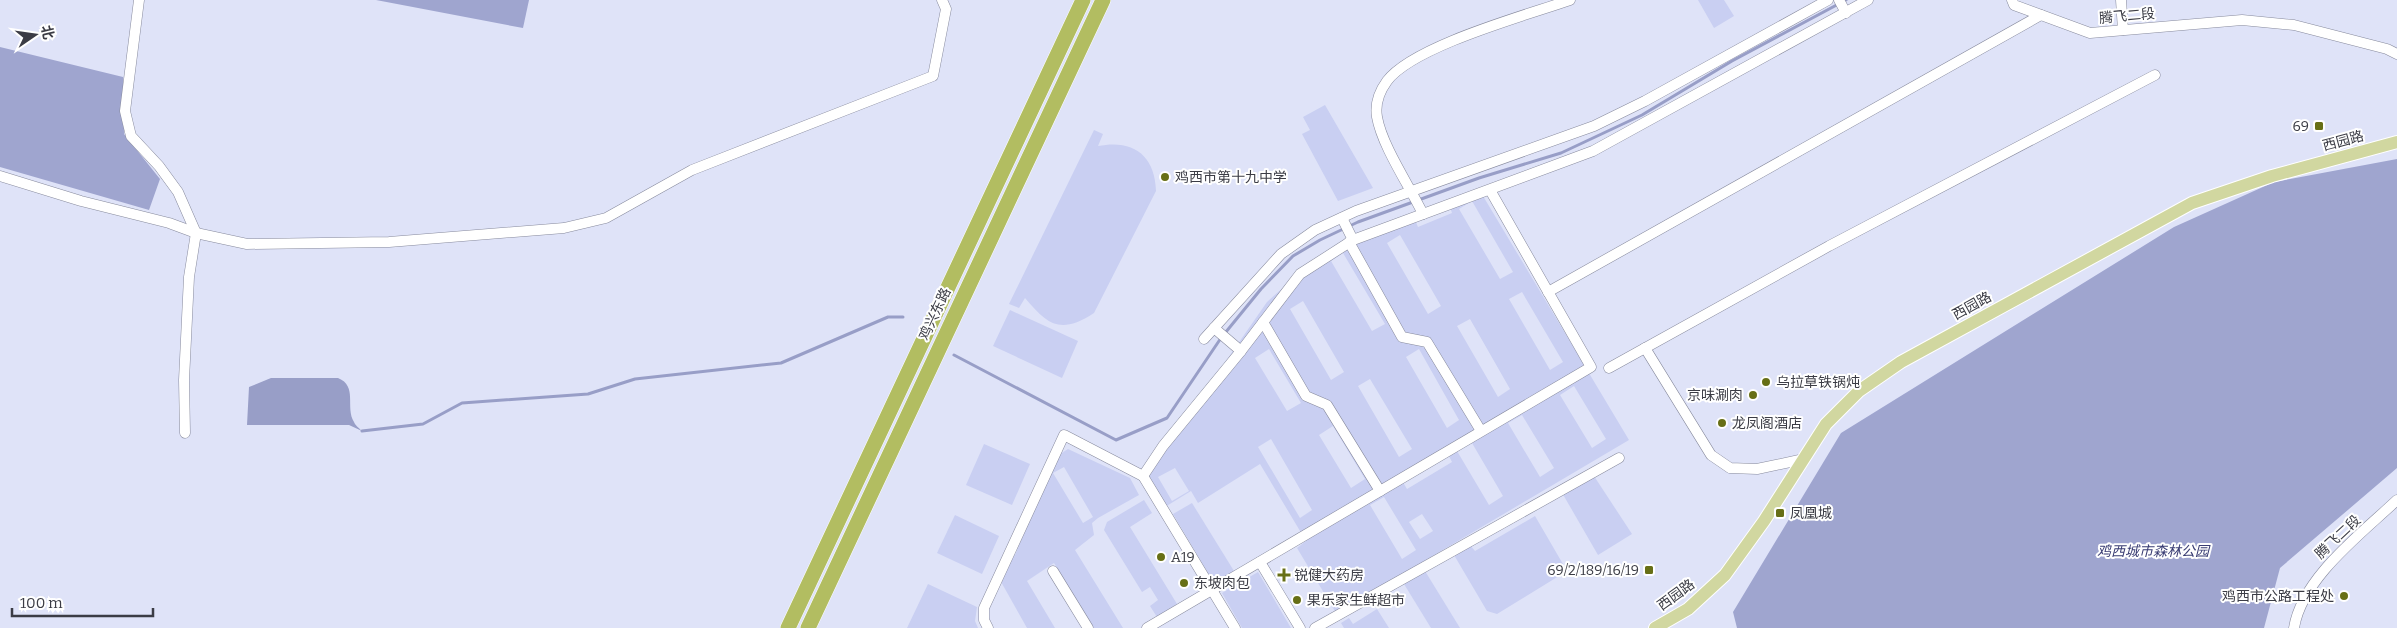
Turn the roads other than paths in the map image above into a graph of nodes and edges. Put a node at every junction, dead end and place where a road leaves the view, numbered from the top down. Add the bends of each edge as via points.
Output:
1 (139, 0) edge
2 (942, 0) edge
3 (1083, 0) edge
4 (1103, 0) edge
5 (1570, 0) edge
6 (1828, 0) edge
7 (1839, 0) edge
8 (1868, 0) edge
9 (2012, 0) edge
10 (2121, 0) edge
11 (1846, 13) junction
12 (2041, 15) junction
13 (2123, 30) junction
14 (2397, 54) edge
15 (2155, 75) dead end
16 (2397, 142) edge
17 (0, 176) edge
18 (1490, 190) junction
19 (1412, 192) junction
20 (1423, 214) junction
21 (1342, 218) junction
22 (196, 233) junction
23 (1351, 241) junction
24 (1548, 292) junction
25 (1263, 322) junction
26 (1214, 328) junction
27 (1204, 339) dead end
28 (1645, 348) junction
29 (1241, 351) junction
30 (1609, 368) dead end
31 (1481, 431) junction
32 (185, 433) dead end
33 (1619, 458) dead end
34 (1804, 459) junction
35 (1142, 476) junction
36 (1380, 491) junction
37 (2397, 500) edge
38 (1260, 562) junction
39 (1053, 571) dead end
40 (1212, 590) junction
41 (788, 628) edge
42 (808, 628) edge
43 (988, 628) edge
44 (1088, 628) edge
45 (1147, 628) edge
46 (1235, 628) edge
47 (1300, 628) edge
48 (1315, 628) edge
49 (1655, 628) edge
50 (2294, 628) edge

1 - 22 street via 125,111 131,136 178,192
2 - 22 street via 946,9 933,76 692,170 606,218 564,228 389,242 247,244
3 - 41 highway, 鸡兴东路
4 - 42 highway, 鸡兴东路
5 - 19 street via 1461,37 1410,61 1387,80 1378,97 1377,116 1382,134
6 - 19 street via 1594,126
7 - 11 street
8 - 11 street
9 - 12 street, 腾飞二段 via 2014,5
10 - 13 street
11 - 18 street via 1593,151
12 - 13 street, 腾飞二段 via 2090,33
12 - 24 street
13 - 14 street, 腾飞二段 via 2242,20 2294,25
15 - 28 street via 1829,246
16 - 34 main road, 西园路 via 2272,176 2192,203 1901,362 1859,391 1826,424
17 - 22 street
18 - 20 street
18 - 24 street
19 - 20 street
19 - 21 street
20 - 23 street
21 - 23 street
21 - 26 street via 1315,230 1281,254
22 - 32 street via 188,277
23 - 25 street via 1300,274
23 - 31 street via 1402,337 1427,342
24 - 31 street via 1591,367
25 - 29 street
25 - 36 street via 1306,396 1327,405
26 - 27 street
26 - 29 street
28 - 30 street
28 - 34 street via 1711,455 1730,468 1756,469
29 - 35 street
31 - 36 street
33 - 48 street
34 - 49 main road, 西园路 via 1725,575 1688,609
35 - 40 street
35 - 43 street via 1064,435 984,608
36 - 38 street
37 - 50 street, 腾飞二段 via 2321,572 2296,618
38 - 40 street
38 - 47 street
39 - 44 street
40 - 45 street
40 - 46 street

